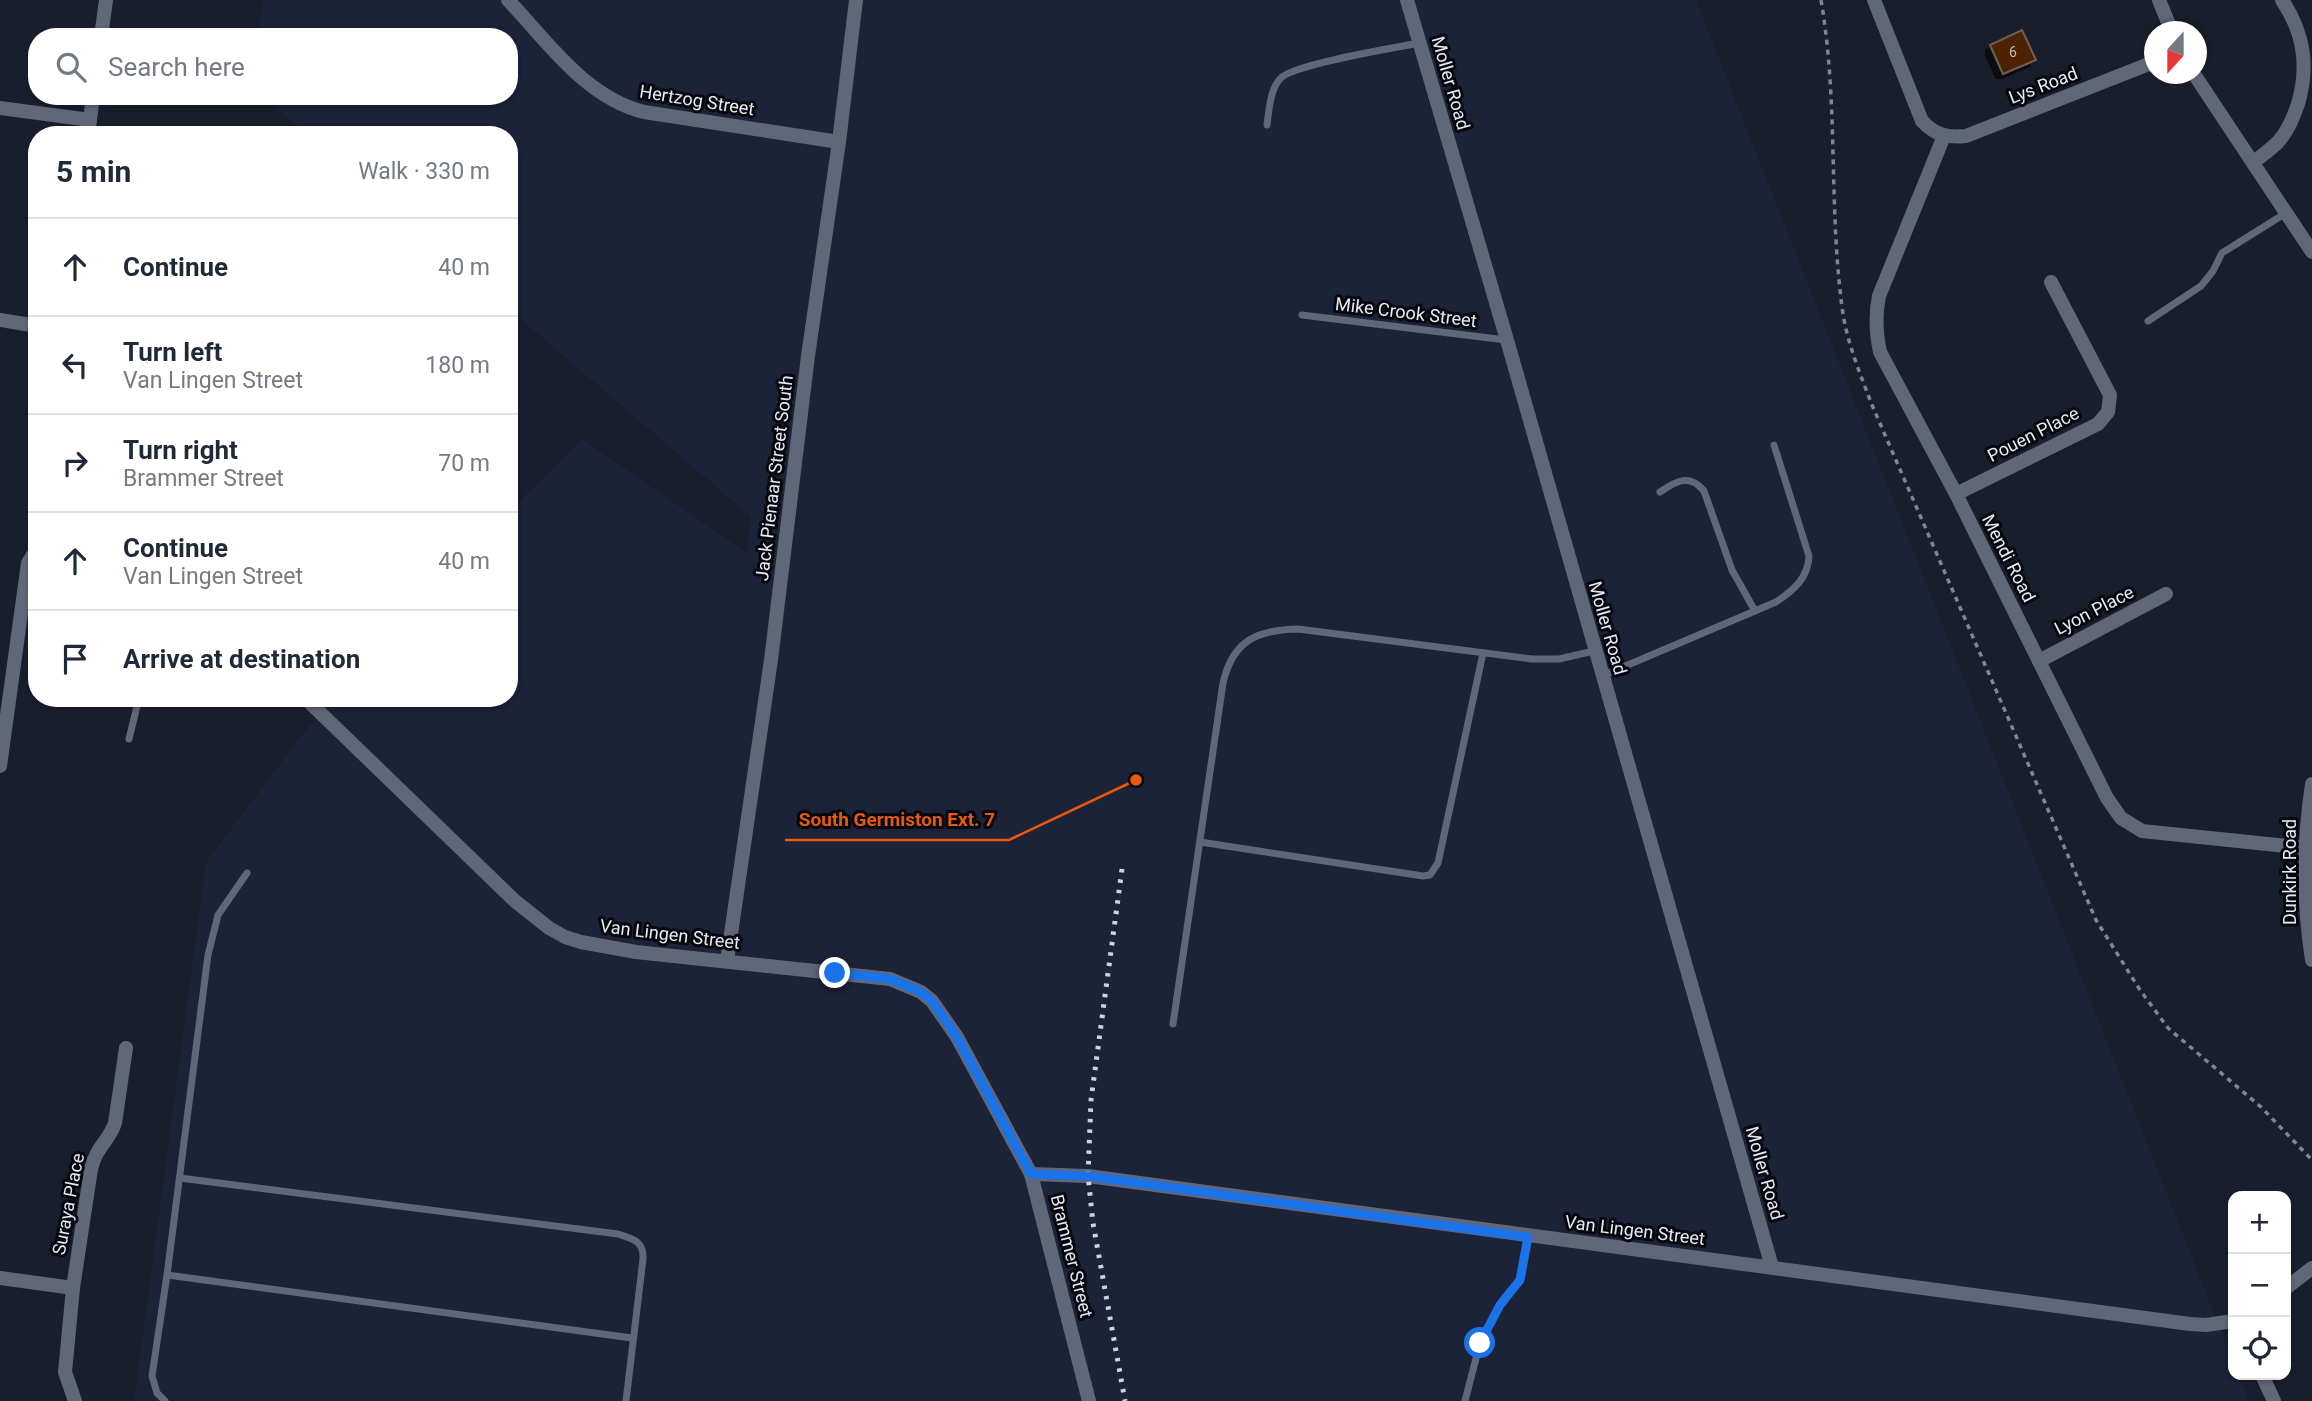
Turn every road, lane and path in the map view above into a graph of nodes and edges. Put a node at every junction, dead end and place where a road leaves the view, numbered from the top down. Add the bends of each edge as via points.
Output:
1 (106, 0) edge
2 (508, 0) edge
3 (856, 0) edge
4 (1407, 0) edge
5 (1821, 0) edge
6 (1874, 0) edge
7 (2159, 0) edge
8 (2282, 0) edge
9 (2168, 21) edge
10 (102, 28) edge
11 (1419, 43) junction
12 (2144, 66) edge
13 (2201, 84) edge
14 (92, 105) edge
15 (0, 108) edge
16 (1267, 125) dead end
17 (84, 126) edge
18 (89, 126) edge
19 (1944, 136) junction
20 (839, 142) junction
21 (2252, 163) junction
22 (2286, 213) junction
23 (2312, 252) edge
24 (2051, 282) dead end
25 (1302, 315) dead end
26 (0, 320) edge
27 (2148, 321) dead end
28 (28, 325) edge
29 (1507, 340) junction
30 (1774, 445) dead end
31 (1660, 492) dead end
32 (1956, 495) junction
33 (28, 563) edge
34 (2166, 594) dead end
35 (1755, 611) junction
36 (1594, 651) junction
37 (1483, 653) junction
38 (2039, 661) junction
39 (1601, 676) junction
40 (137, 707) edge
41 (315, 707) edge
42 (129, 739) dead end
43 (0, 766) edge
44 (2312, 784) edge
45 (1200, 842) junction
46 (2306, 848) junction
47 (247, 873) dead end
48 (2312, 960) edge
49 (727, 961) junction
50 (943, 1016) joint
51 (1173, 1024) dead end
52 (126, 1048) dead end
53 (2312, 1160) edge
54 (1031, 1174) junction
55 (180, 1178) junction
56 (1528, 1237) junction
57 (1772, 1267) junction
58 (2312, 1268) edge
59 (167, 1275) junction
60 (0, 1278) edge
61 (2291, 1284) edge
62 (72, 1288) junction
63 (2228, 1322) edge
64 (632, 1338) junction
65 (2264, 1380) edge
66 (75, 1401) edge
67 (165, 1401) edge
68 (626, 1401) edge
69 (1089, 1401) edge
70 (1465, 1401) edge
71 (2274, 1401) edge

1 - 10 street
2 - 20 street, Hertzog Street via 582,78 615,103 644,112
3 - 20 street, Jack Pienaar Street South
4 - 11 street, Moller Road
5 - 53 path via 1843,315 1872,405 2096,920 2168,1028 2261,1107
6 - 19 street via 1922,121
7 - 9 street
8 - 21 street via 2302,42 2303,85 2291,125
11 - 16 lane via 1300,67 1280,78
11 - 29 street, Moller Road
12 - 19 street, Lys Road via 1966,136
13 - 21 street
14 - 18 street
15 - 17 street
19 - 32 street, Mendi Road via 1878,296 1876,324 1881,352
20 - 49 street, Jack Pienaar Street South
21 - 22 street
22 - 23 street
22 - 27 lane via 2222,253 2201,286
24 - 32 street, Pouen Place via 2110,395 2108,412 2098,424
25 - 29 lane, Mike Crook Street
26 - 28 street
29 - 36 street, Moller Road
30 - 35 lane via 1809,556 1808,567 1786,596
31 - 35 lane via 1683,480 1699,484 1732,570
32 - 38 street, Mendi Road
33 - 43 street
34 - 38 street, Lyon Place
35 - 39 lane
36 - 37 lane via 1547,660
36 - 39 street, Moller Road
37 - 45 lane via 1298,629 1278,629 1249,639 1227,665
37 - 45 lane via 1438,863 1430,875
38 - 46 street, Mendi Road via 2107,798 2131,826 2168,835
39 - 57 street, Moller Road
40 - 42 lane
41 - 49 street, Van Lingen Street via 514,901 549,928 565,937 607,947
44 - 46 street, Dunkirk Road
45 - 51 lane
46 - 48 street, Dunkirk Road via 2305,914
47 - 55 lane via 223,905 214,927
49 - 50 street, Van Lingen Street via 890,979 921,992
50 - 54 street, Brammer Street
52 - 62 street, Suraya Place via 115,1123 90,1169
54 - 56 street, Van Lingen Street via 1088,1176
54 - 69 street, Brammer Street
55 - 59 lane
55 - 64 lane via 618,1234 635,1240 643,1250
56 - 57 street, Van Lingen Street
56 - 70 lane via 1520,1280 1480,1343
57 - 63 street, Van Lingen Street via 2190,1324
58 - 61 street
59 - 64 lane
59 - 67 lane via 152,1376
60 - 62 street
62 - 66 street, Suraya Place via 65,1372
64 - 68 lane
65 - 71 street

